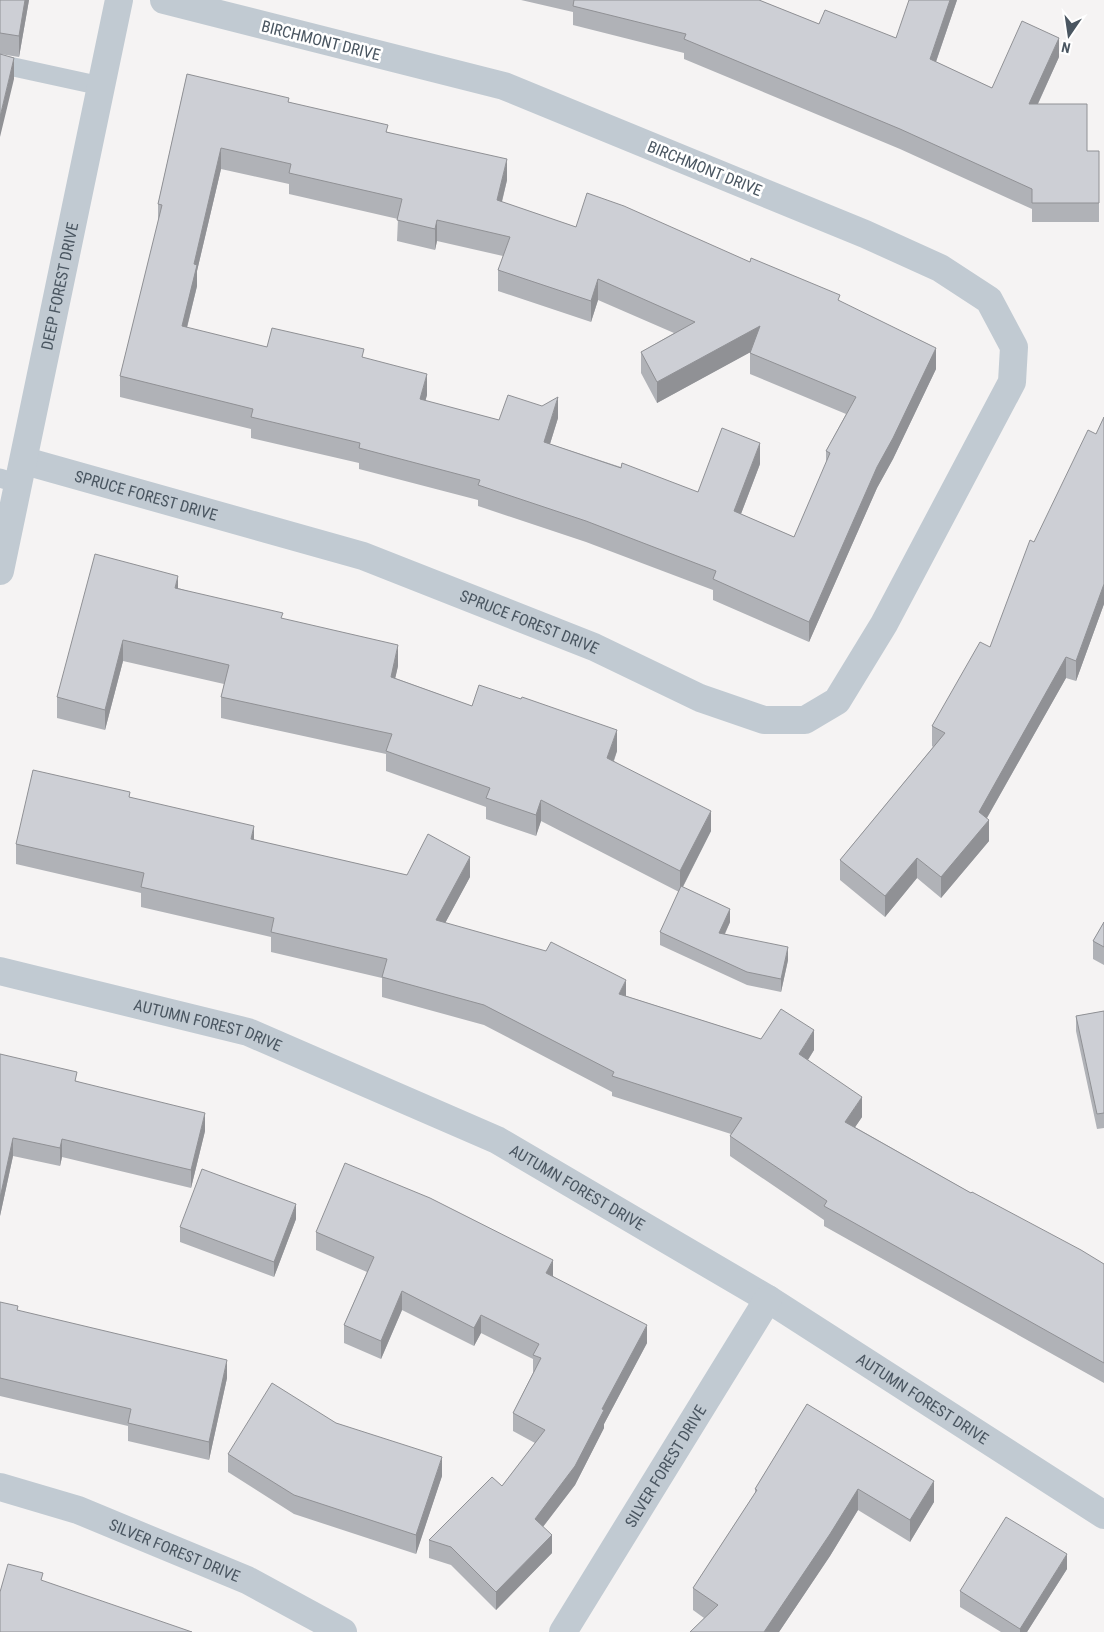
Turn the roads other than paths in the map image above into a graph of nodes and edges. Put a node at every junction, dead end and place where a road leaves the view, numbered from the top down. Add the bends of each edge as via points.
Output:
1 (119, 0) edge
2 (164, 0) edge
3 (0, 64) edge
4 (101, 86) junction
5 (15, 474) edge
6 (934, 528) joint
7 (0, 571) edge
8 (0, 970) edge
9 (768, 1299) junction
10 (0, 1487) edge
11 (1104, 1515) edge
12 (343, 1632) edge
13 (563, 1632) edge

1 - 4 street, DEEP FOREST DRIVE
2 - 6 street, BIRCHMONT DRIVE via 504,86 865,234 940,268 989,300 1014,347 1012,382
3 - 4 lane
4 - 5 street, DEEP FOREST DRIVE
5 - 6 street, SPRUCE FOREST DRIVE via 363,556 594,647 700,698 764,720 804,720 837,701 884,624
5 - 7 street, DEEP FOREST DRIVE
8 - 9 street, AUTUMN FOREST DRIVE via 256,1036 497,1140
9 - 11 street, AUTUMN FOREST DRIVE
9 - 13 street, SILVER FOREST DRIVE
10 - 12 street, SILVER FOREST DRIVE via 78,1510 248,1580

